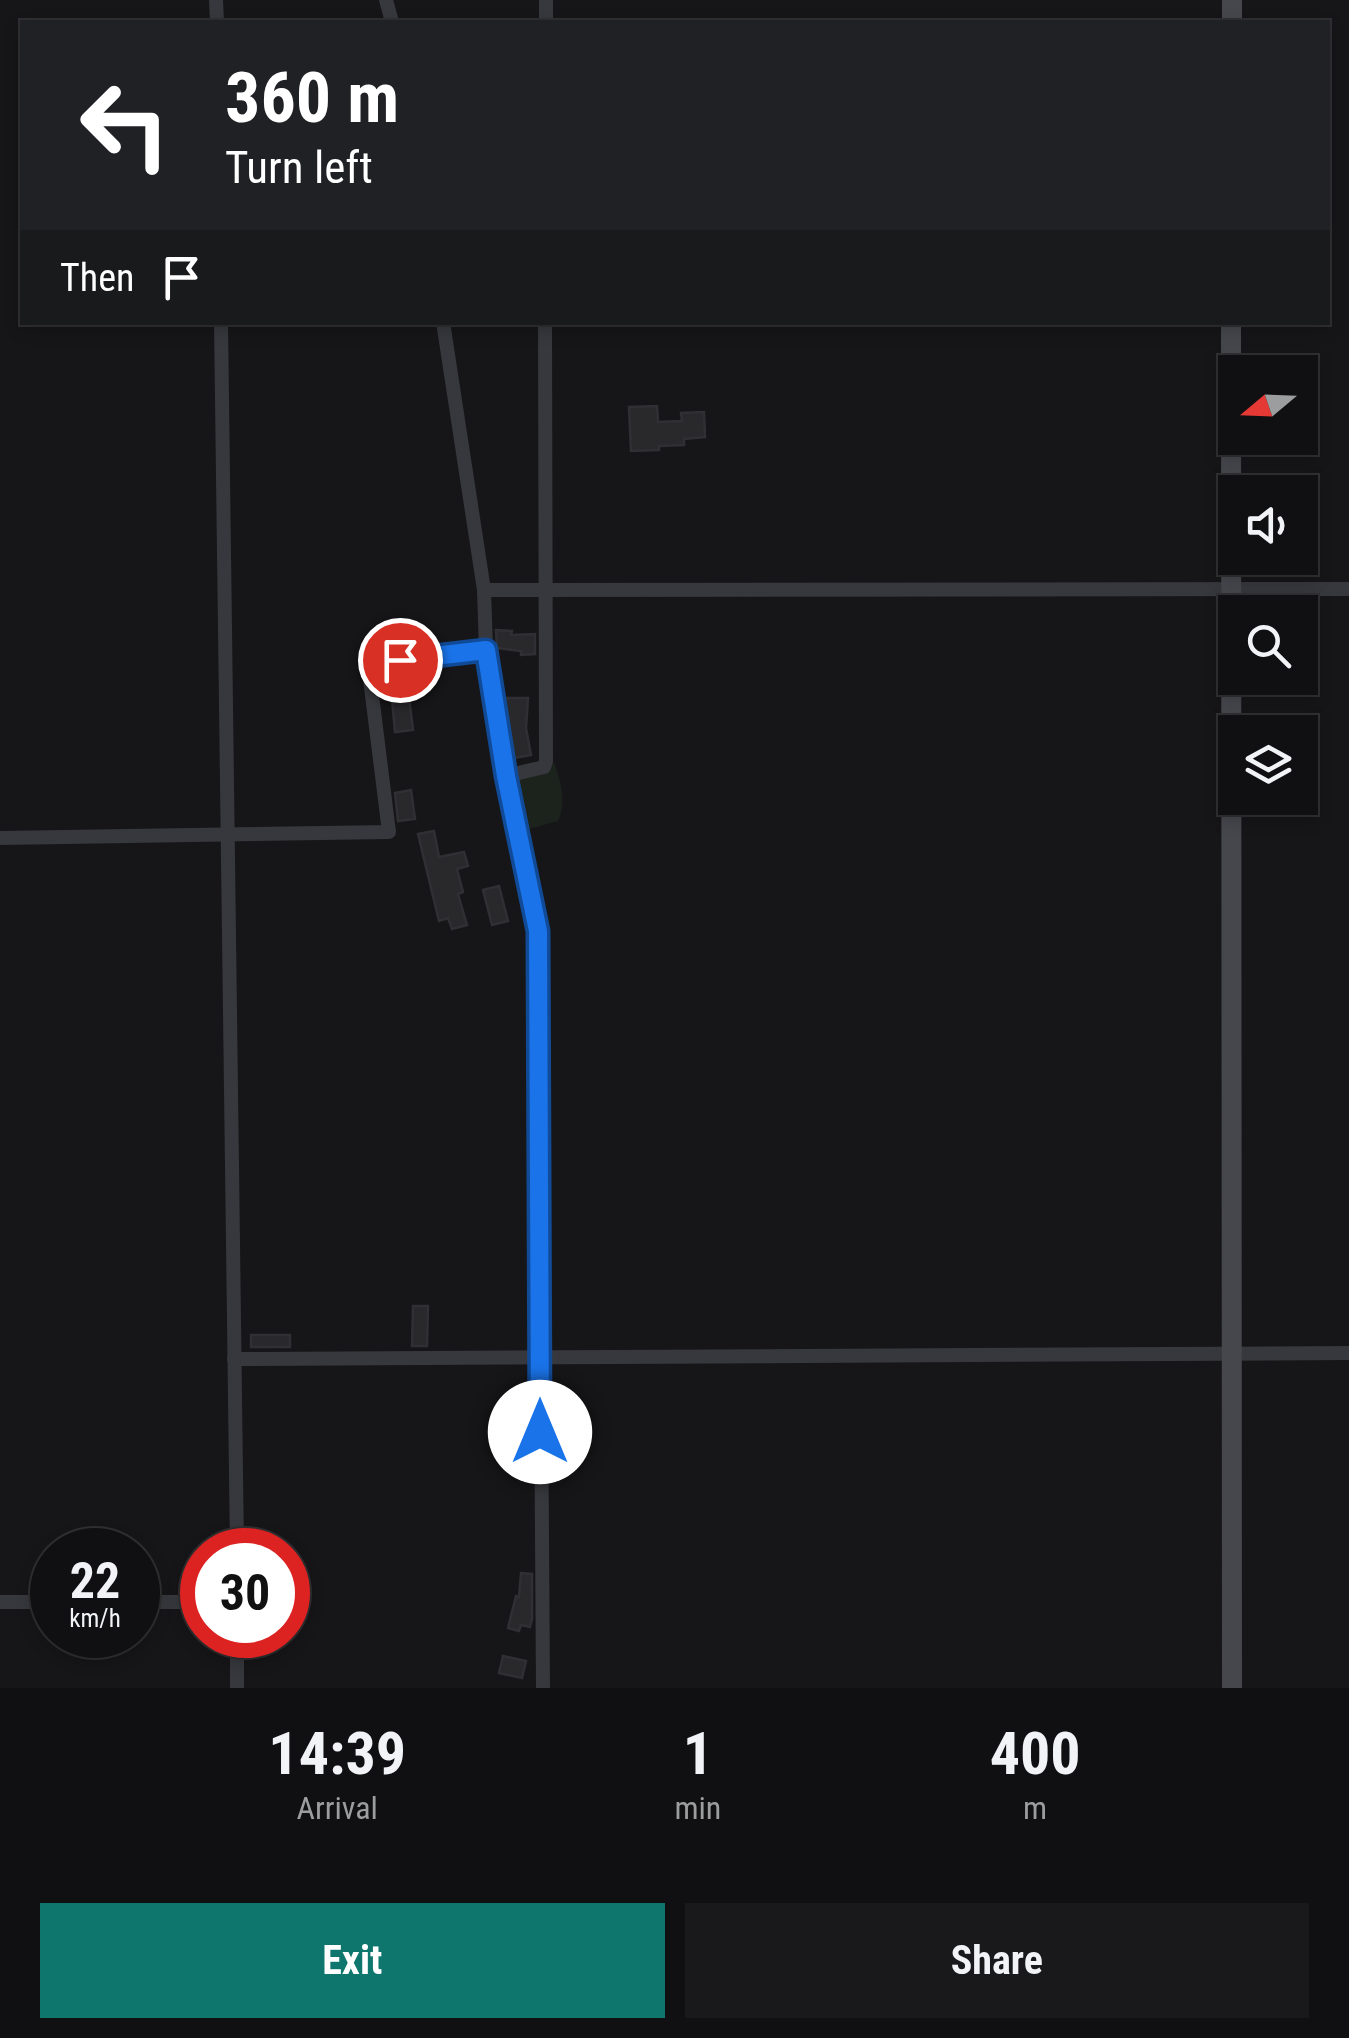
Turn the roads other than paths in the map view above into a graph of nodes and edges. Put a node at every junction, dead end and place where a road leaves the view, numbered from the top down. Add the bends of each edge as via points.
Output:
1 (221, 325) edge
2 (442, 325) edge
3 (545, 325) edge
4 (1231, 325) edge
5 (1349, 588) edge
6 (1231, 589) junction
7 (484, 590) junction
8 (546, 590) junction
9 (483, 651) junction
10 (506, 776) junction
11 (228, 836) junction
12 (0, 838) edge
13 (1230, 1352) junction
14 (1349, 1353) edge
15 (234, 1359) junction
16 (540, 1360) junction
17 (236, 1528) edge
18 (0, 1602) edge
19 (30, 1602) edge
20 (237, 1658) edge
21 (237, 1688) edge
22 (543, 1688) edge
23 (1232, 1688) edge

1 - 11 street
2 - 7 street
3 - 8 street
4 - 6 street
5 - 6 street
6 - 8 street
6 - 13 street
7 - 8 street
7 - 9 street
8 - 10 street via 546,761
9 - 10 street
9 - 11 street via 368,663 389,832
10 - 16 street via 538,931
11 - 12 street
11 - 15 street
13 - 14 street
13 - 16 street
13 - 23 street
15 - 16 street
15 - 17 street
16 - 22 street
18 - 19 street
20 - 21 street

